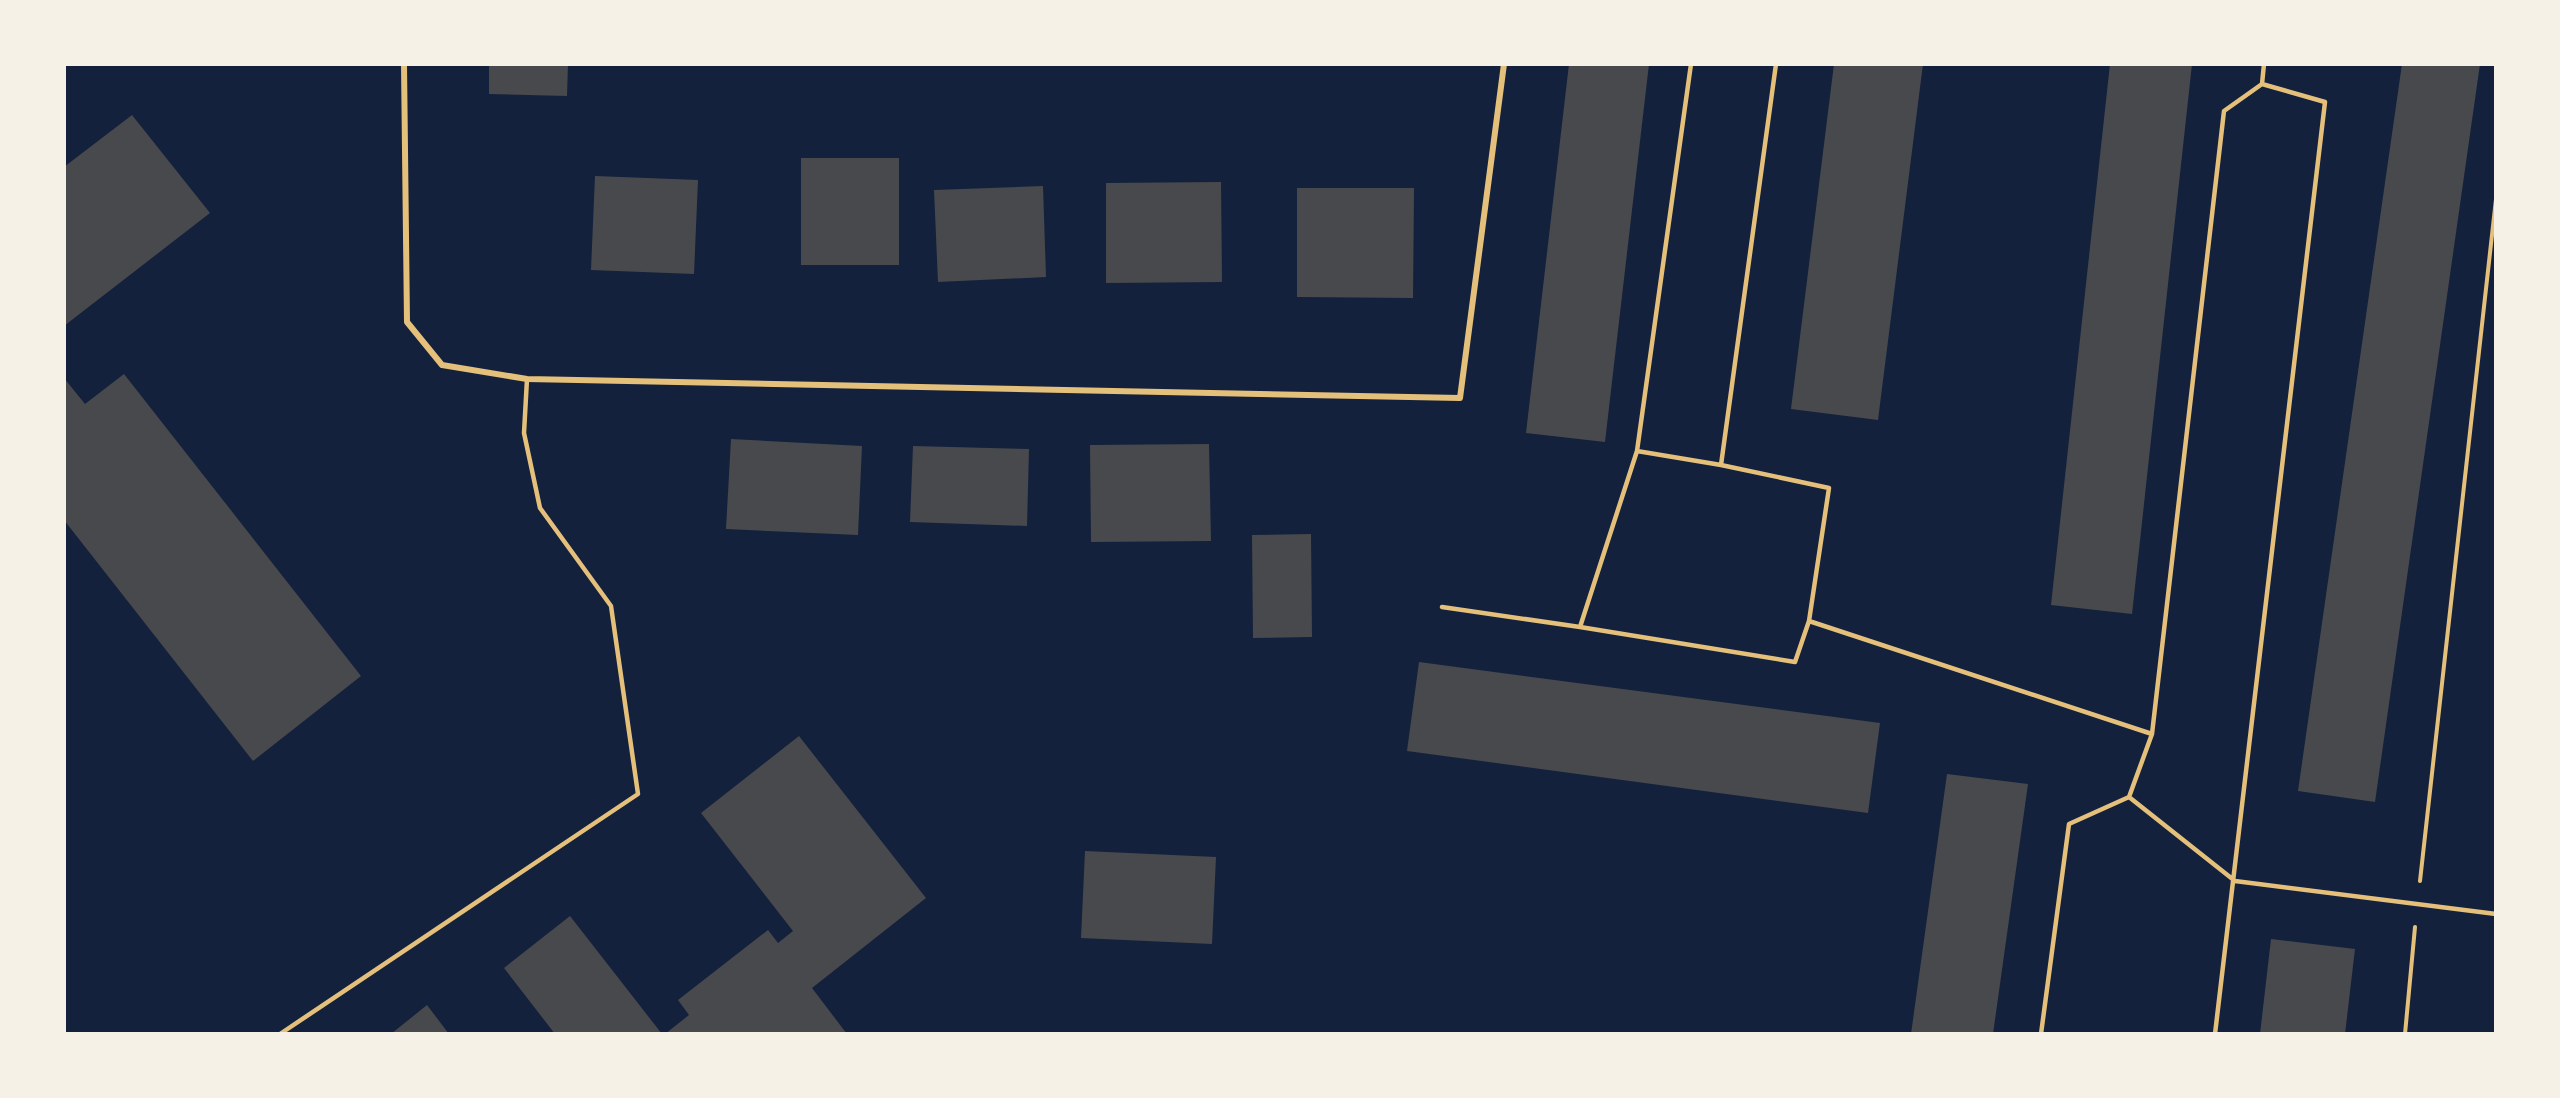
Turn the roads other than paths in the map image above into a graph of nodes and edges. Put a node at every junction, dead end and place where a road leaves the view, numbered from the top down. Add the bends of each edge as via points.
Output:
1 (404, 64) edge
2 (1504, 64) edge
3 (1691, 64) edge
4 (1776, 64) edge
5 (2264, 64) edge
6 (2262, 84) junction
7 (527, 379) junction
8 (1637, 451) junction
9 (1721, 465) junction
10 (1442, 607) dead end
11 (1809, 621) junction
12 (1580, 627) junction
13 (2152, 734) junction
14 (2129, 797) junction
15 (2235, 880) junction
16 (2496, 914) edge
17 (280, 1034) edge
18 (2041, 1034) edge
19 (2215, 1034) edge

1 - 7 street via 407,322 442,365
2 - 7 street via 1460,398
3 - 8 lane
4 - 9 lane
5 - 6 lane
6 - 13 lane via 2224,111
6 - 15 lane via 2325,102
7 - 17 lane via 524,433 540,508 611,606 638,794
8 - 9 lane
8 - 12 lane
9 - 11 lane via 1829,488
10 - 12 lane
11 - 12 lane via 1795,662
11 - 13 lane
13 - 14 lane
14 - 15 lane
14 - 18 lane via 2068,824
15 - 16 lane
15 - 19 lane

